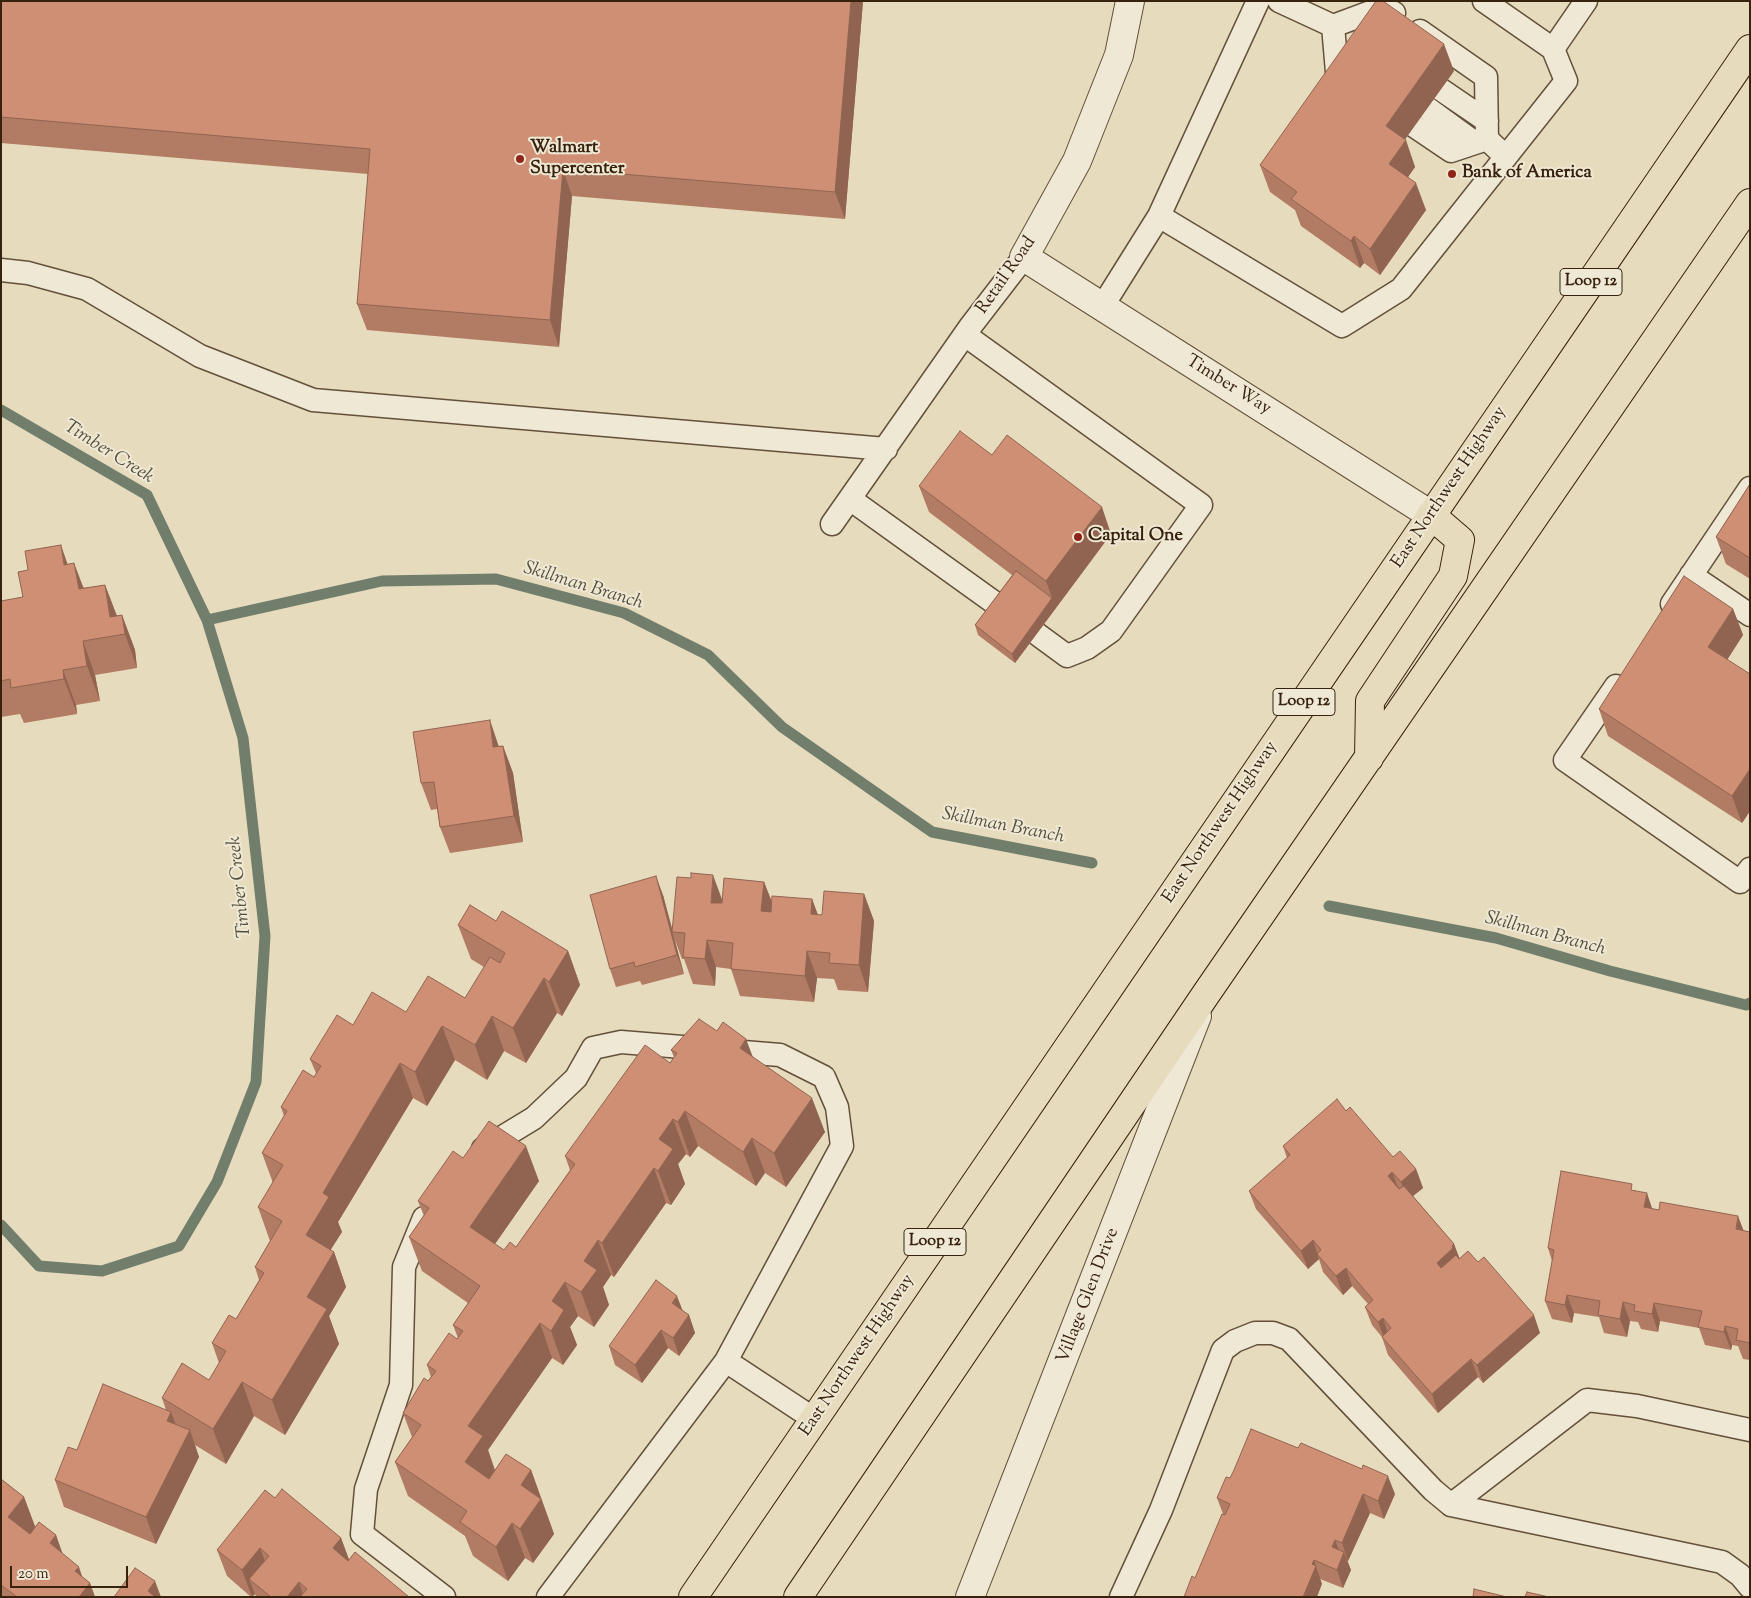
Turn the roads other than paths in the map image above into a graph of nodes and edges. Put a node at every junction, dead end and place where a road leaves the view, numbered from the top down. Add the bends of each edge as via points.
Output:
1 (1130, 1) edge
2 (1258, 1) edge
3 (1280, 1) edge
4 (1484, 1) edge
5 (1586, 1) edge
6 (1338, 30) junction
7 (1368, 38) edge
8 (1553, 49) junction
9 (1750, 50) edge
10 (1355, 57) edge
11 (1348, 81) edge
12 (1440, 89) dead end
13 (1421, 117) dead end
14 (1483, 134) junction
15 (1506, 157) junction
16 (1750, 203) edge
17 (1159, 216) junction
18 (1024, 257) junction
19 (1, 270) edge
20 (1102, 307) junction
21 (965, 335) junction
22 (886, 449) junction
23 (1750, 488) edge
24 (850, 499) junction
25 (1432, 515) junction
26 (832, 524) dead end
27 (1691, 575) junction
28 (1000, 606) edge
29 (1750, 615) edge
30 (1660, 622) edge
31 (1037, 634) dead end
32 (1627, 670) edge
33 (1368, 758) junction
34 (1750, 869) edge
35 (1206, 994) junction
36 (462, 1162) edge
37 (436, 1200) edge
38 (726, 1361) junction
39 (814, 1419) junction
40 (1750, 1430) edge
41 (1451, 1505) junction
42 (1750, 1587) edge
43 (444, 1597) edge
44 (548, 1597) edge
45 (694, 1597) edge
46 (798, 1597) edge
47 (970, 1597) edge
48 (1121, 1597) edge

1 - 18 street, Retail Road via 1119,55 1077,162
2 - 17 lane
3 - 6 lane
4 - 8 lane
5 - 8 lane
6 - 7 lane
6 - 10 lane
6 - 11 lane via 1338,72
6 - 14 lane via 1384,7 1486,77
8 - 15 lane via 1566,81
9 - 25 main road, East Northwest Highway / Loop 12
12 - 14 lane
13 - 14 lane via 1451,151
14 - 15 lane
15 - 17 lane via 1401,289 1342,326
16 - 33 main road
17 - 20 lane
18 - 20 street, Timber Way
18 - 21 lane, Retail Road
19 - 22 lane via 28,273 87,289 200,356 313,400
20 - 25 street, Timber Way
21 - 22 lane, Retail Road
21 - 31 lane via 1201,505 1111,630 1087,648 1067,656
22 - 24 lane, Retail Road
23 - 27 lane
24 - 26 lane, Retail Road
24 - 28 lane
25 - 33 main road via 1460,540 1453,576 1370,701
25 - 39 main road, East Northwest Highway / Loop 12
27 - 29 lane
27 - 30 lane
32 - 34 lane via 1566,760 1740,882
33 - 35 main road
35 - 46 main road
35 - 47 street, Village Glen Drive
36 - 38 lane via 534,1118 576,1078 593,1048 621,1042 780,1055 824,1077 837,1107 842,1146
37 - 43 lane via 425,1215 404,1267 401,1385 366,1489 362,1534
38 - 39 lane
38 - 44 lane
39 - 45 main road, East Northwest Highway / Loop 12
40 - 41 lane via 1637,1406 1587,1400
41 - 42 lane via 1722,1562
41 - 48 lane via 1289,1339 1273,1333 1255,1333 1223,1350 1161,1510

